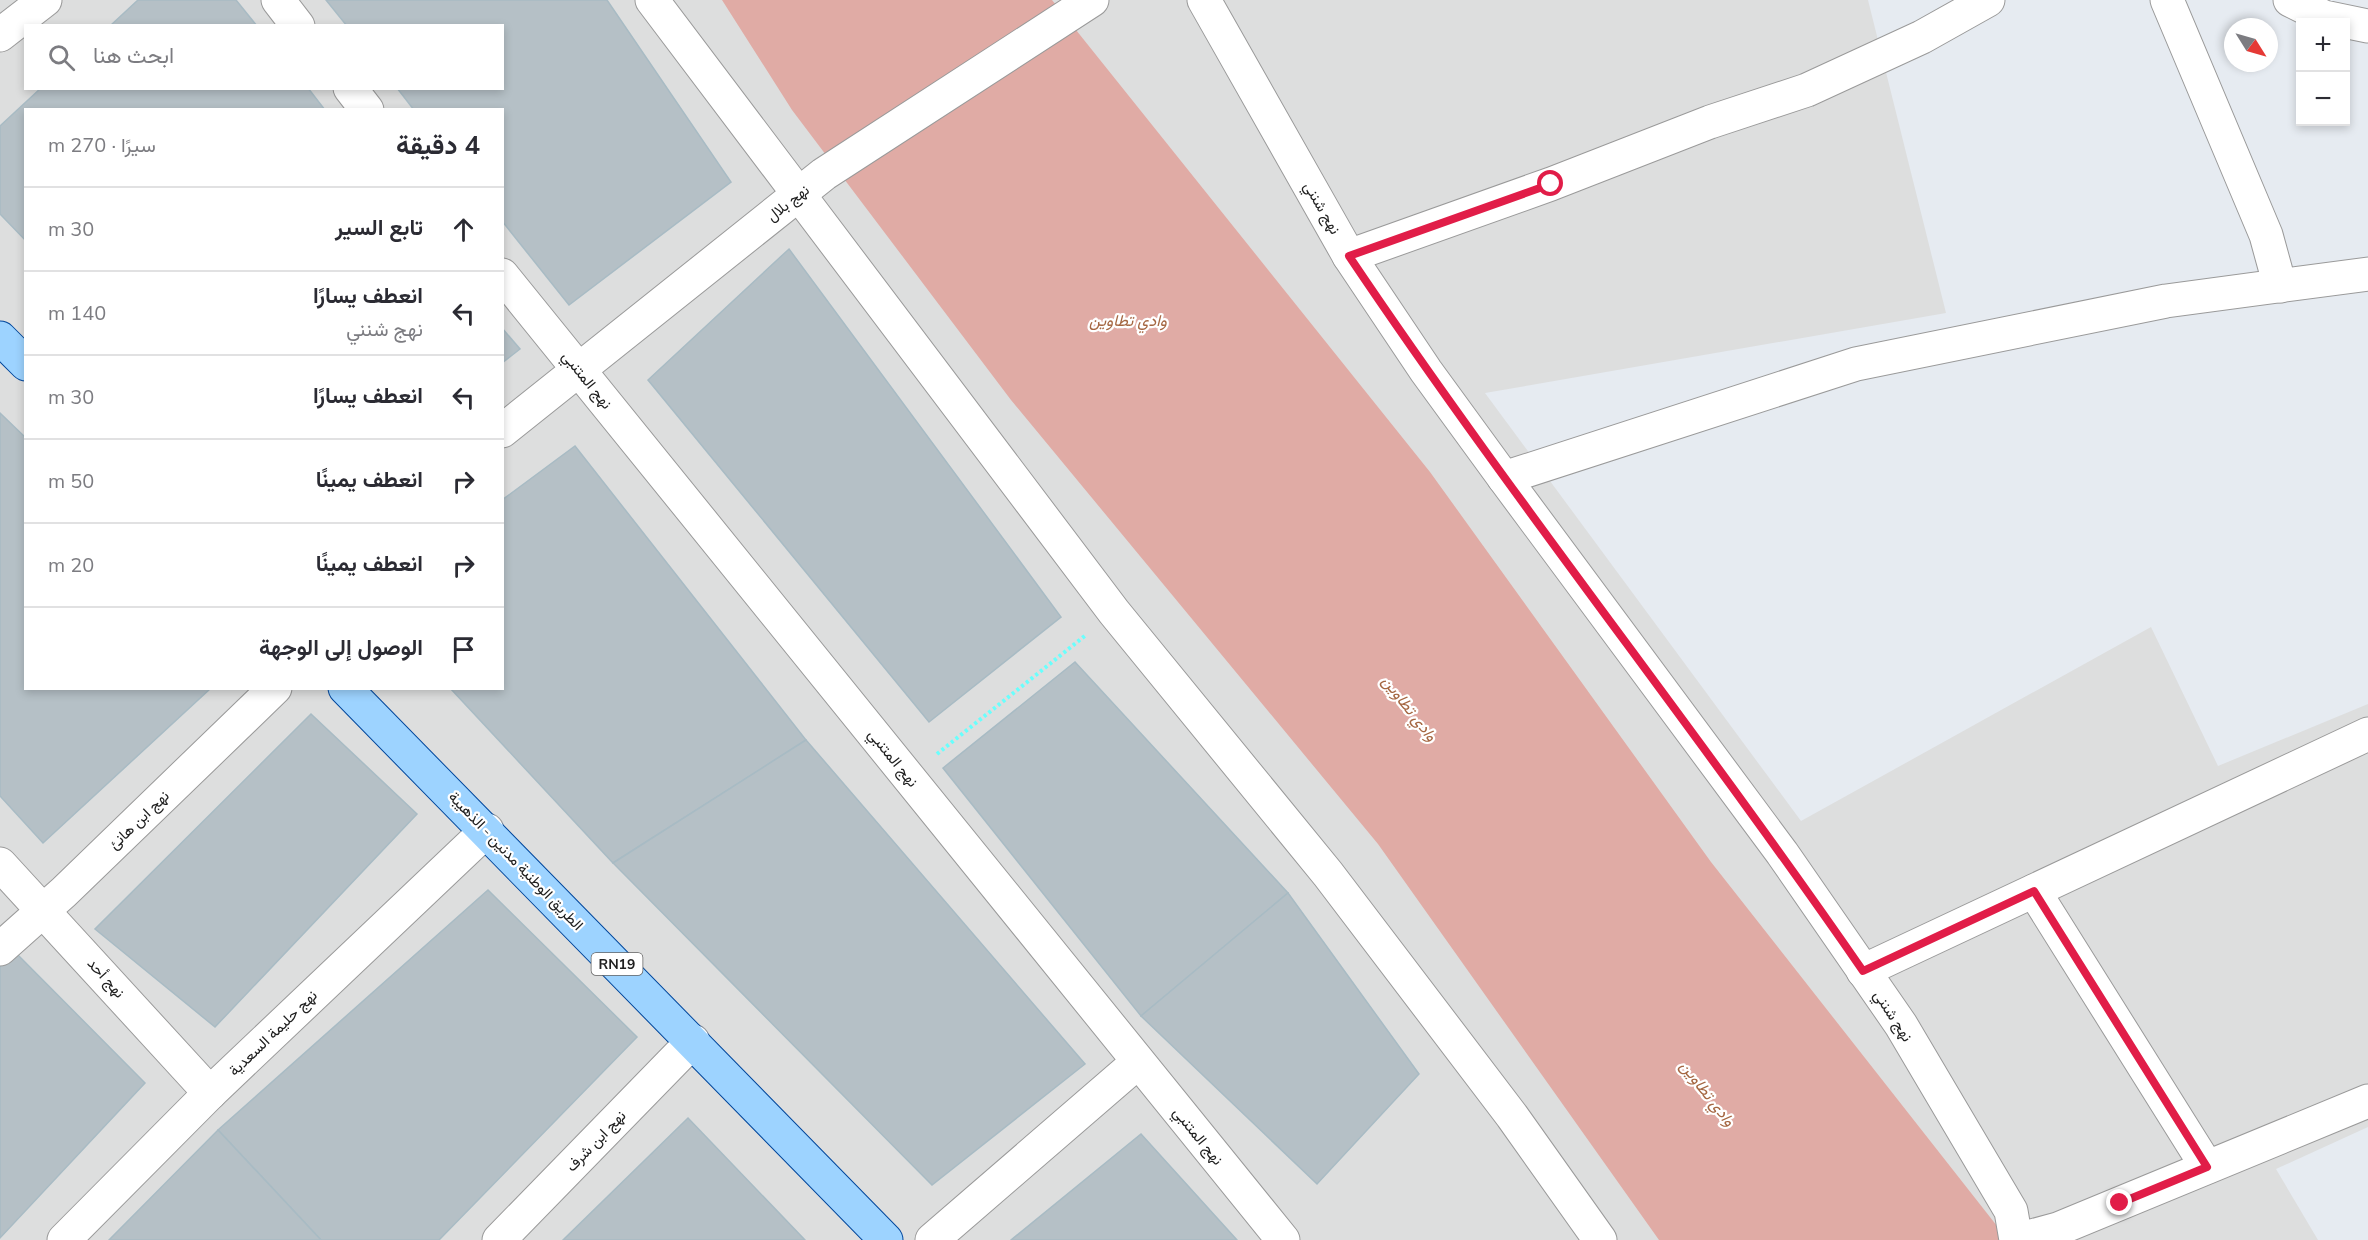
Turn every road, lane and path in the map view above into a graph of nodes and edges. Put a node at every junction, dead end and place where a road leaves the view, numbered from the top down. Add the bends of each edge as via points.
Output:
1 (45, 0) edge
2 (278, 0) edge
3 (652, 0) edge
4 (1204, 0) edge
5 (1988, 0) edge
6 (2167, 0) edge
7 (2290, 0) edge
8 (1083, 6) edge
9 (296, 24) edge
10 (2368, 26) edge
11 (0, 35) edge
12 (352, 90) edge
13 (365, 108) edge
14 (798, 195) junction
15 (1349, 256) junction
16 (2368, 274) edge
17 (504, 278) edge
18 (2280, 286) junction
19 (0, 338) edge
20 (24, 362) edge
21 (578, 368) junction
22 (504, 429) edge
23 (1504, 478) junction
24 (1114, 612) junction
25 (273, 690) edge
26 (347, 690) edge
27 (2368, 734) edge
28 (908, 777) junction
29 (487, 830) junction
30 (0, 864) edge
31 (2034, 891) junction
32 (44, 909) junction
33 (0, 949) edge
34 (1863, 971) junction
35 (693, 1041) junction
36 (1138, 1062) junction
37 (210, 1093) junction
38 (2368, 1101) edge
39 (2207, 1167) junction
40 (64, 1240) edge
41 (500, 1240) edge
42 (886, 1240) edge
43 (932, 1240) edge
44 (1283, 1240) edge
45 (1599, 1240) edge
46 (2017, 1240) edge

1 - 11 street
2 - 9 street
3 - 14 street
4 - 15 street, نهج شنني
5 - 15 street via 1922,38 1807,90
6 - 18 street via 2266,235
7 - 10 street via 2324,17
8 - 14 street, نهج بلال via 824,174
12 - 13 street
14 - 21 street, نهج بلال
14 - 24 street
15 - 23 street, نهج شنني
16 - 18 street
17 - 21 street, نهج المتنبي
18 - 23 street via 2166,301 1856,364
19 - 20 main road
21 - 22 street, نهج بلال
21 - 28 street, نهج المتنبي
23 - 34 street, نهج شنني via 1782,853
24 - 28 path
24 - 45 street via 1335,884 1512,1116
25 - 32 street, نهج ابن هانئ
26 - 29 main road, الطريق الوطنية مدنين - الذهيبة / RN19
27 - 31 street
28 - 36 street, نهج المتنبي
29 - 35 main road, الطريق الوطنية مدنين - الذهيبة / RN19
29 - 37 street, نهج حليمة السعدية
30 - 32 street, نهج أحد
31 - 34 street
31 - 39 street
32 - 33 street, نهج ابن هانئ
32 - 37 street, نهج أحد
34 - 46 street, نهج شنني via 1901,1025 2011,1210
35 - 41 street, نهج ابن شرف
35 - 42 main road, الطريق الوطنية مدنين - الذهيبة / RN19
36 - 43 street
36 - 44 street, نهج المتنبي
37 - 40 street, نهج حليمة السعدية
38 - 39 street
39 - 46 street via 2058,1229

